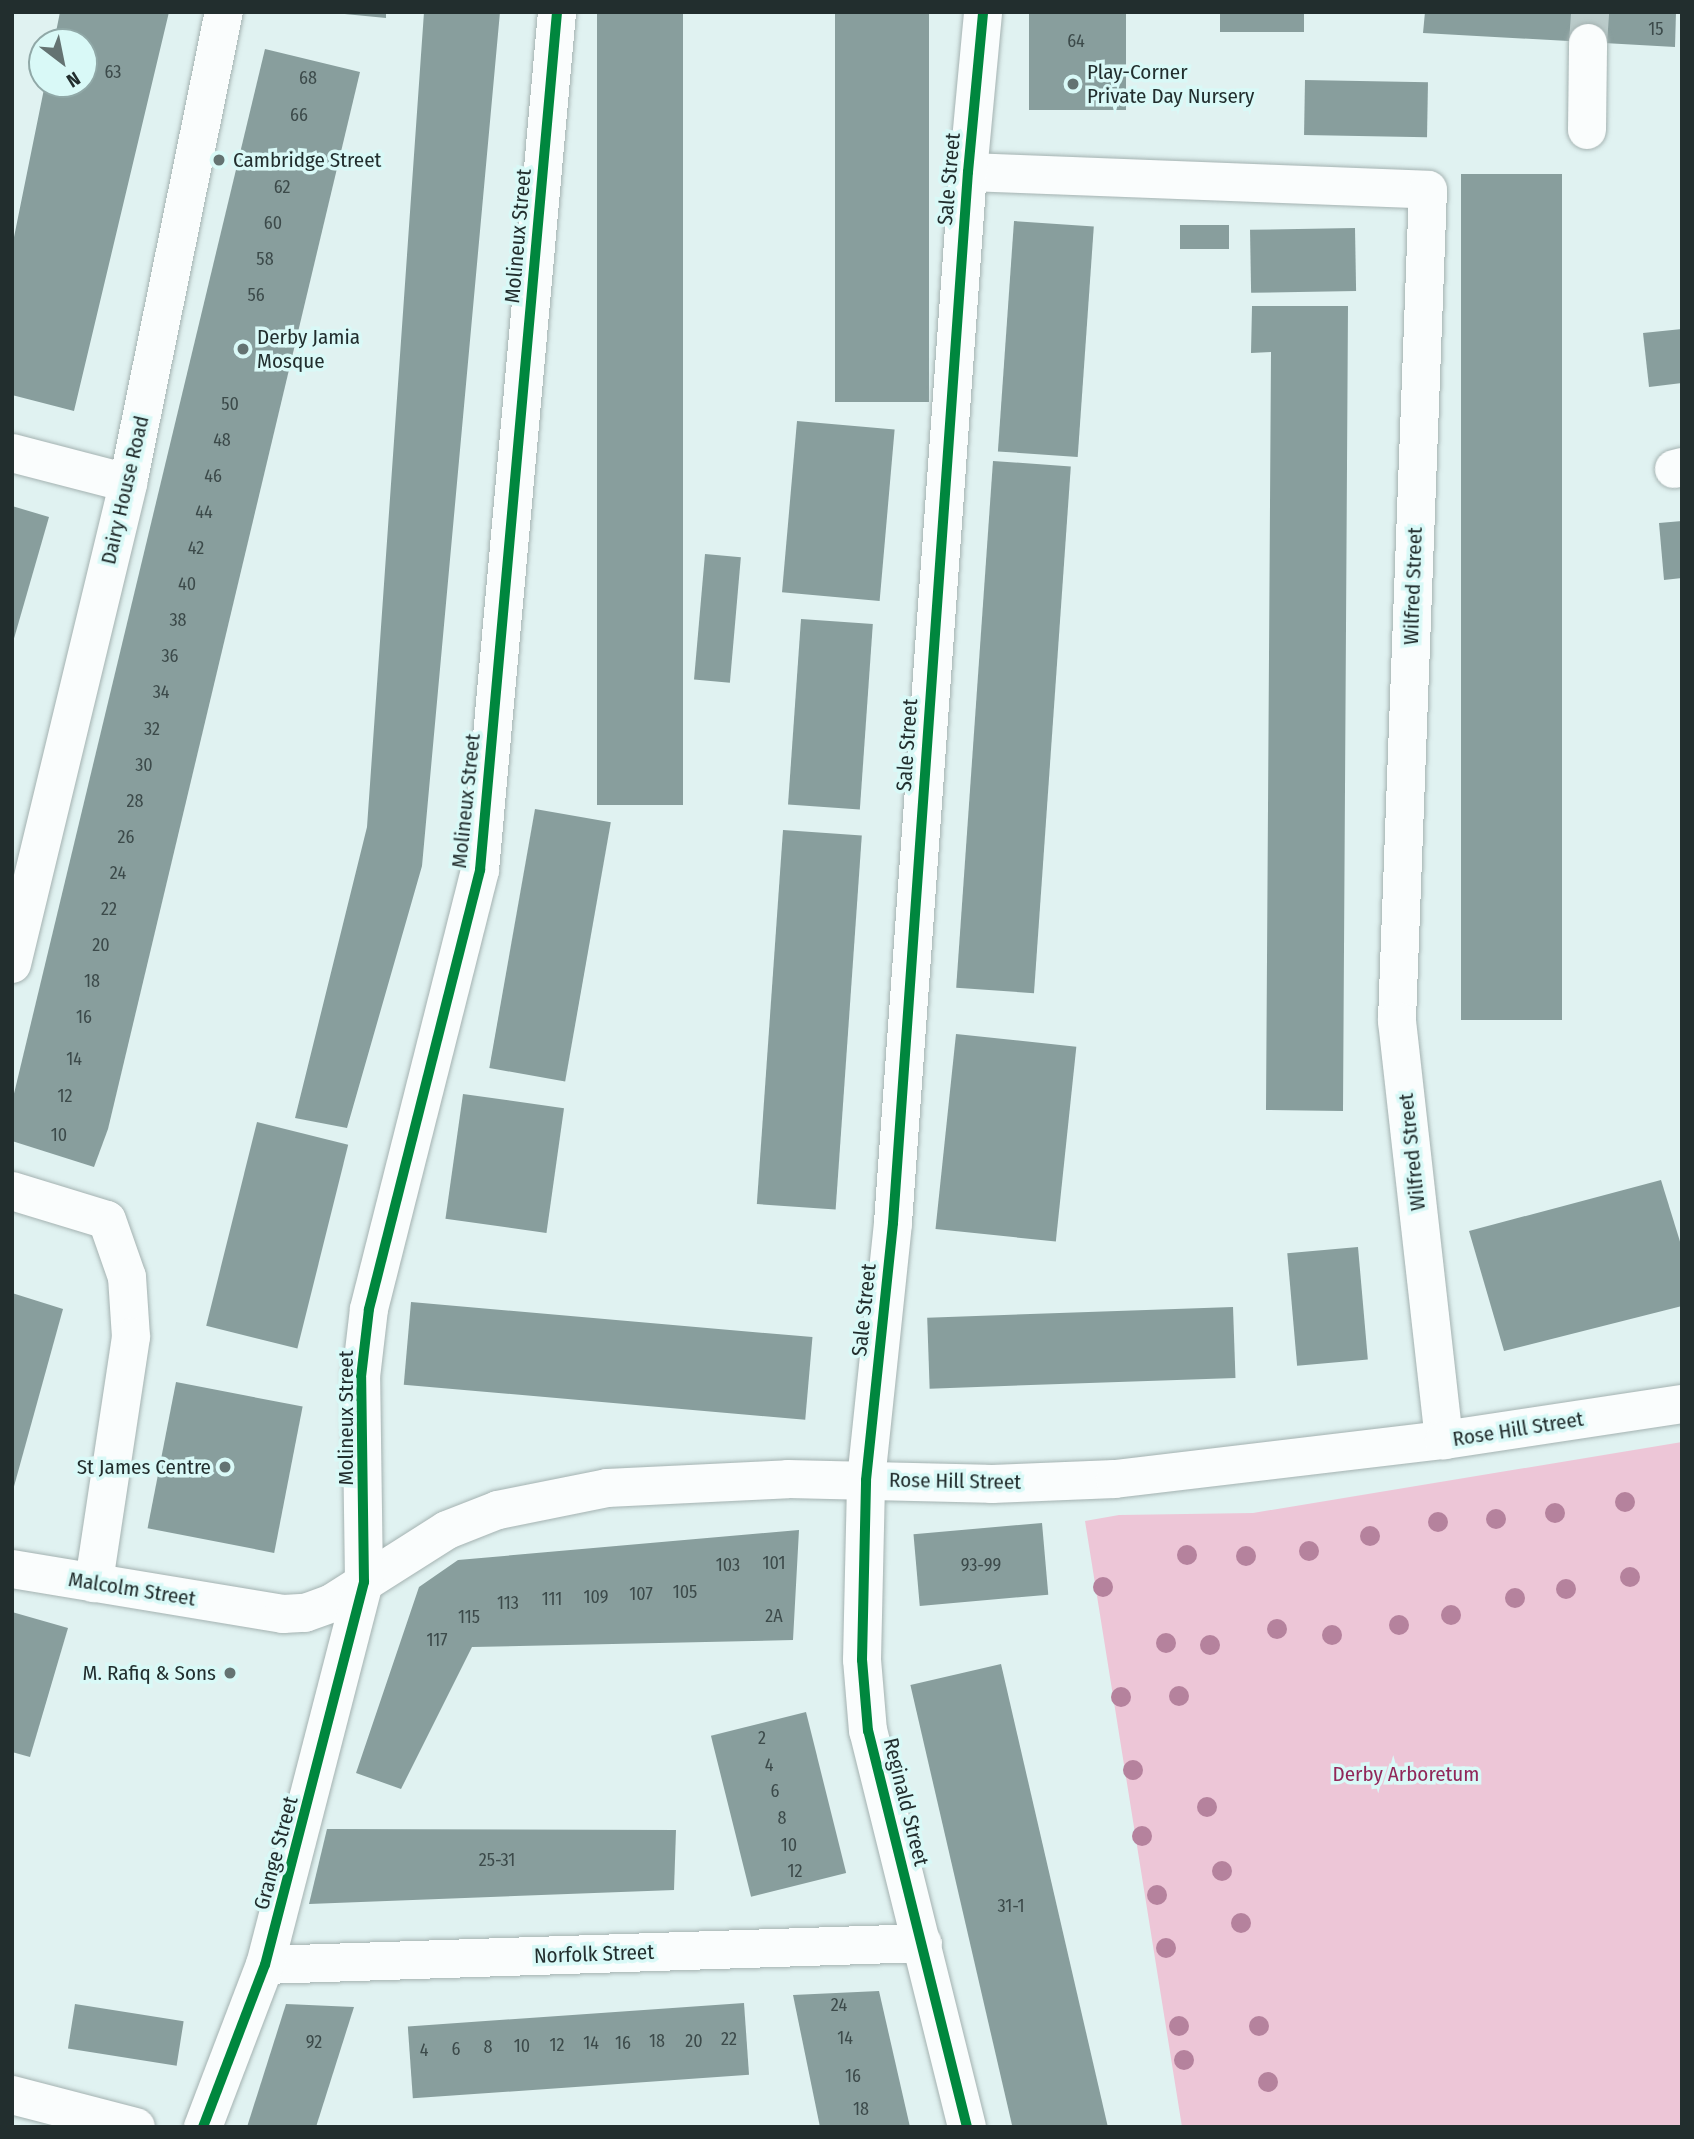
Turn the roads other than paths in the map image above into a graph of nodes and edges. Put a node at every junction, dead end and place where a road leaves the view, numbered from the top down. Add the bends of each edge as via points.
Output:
1 (224, 12) edge
2 (557, 12) edge
3 (984, 12) edge
4 (1588, 43) tunnel mouth
5 (1587, 131) dead end
6 (968, 172) junction
7 (12, 453) edge
8 (128, 483) junction
9 (12, 964) edge
10 (12, 1191) edge
11 (1682, 1404) edge
12 (1444, 1440) junction
13 (866, 1480) junction
14 (12, 1569) edge
15 (364, 1582) junction
16 (94, 1583) junction
17 (252, 1609) joint
18 (923, 1944) junction
19 (265, 1965) junction
20 (12, 2095) edge
21 (136, 2127) edge
22 (203, 2127) edge
23 (967, 2127) edge

1 - 8 street, Dairy House Road
2 - 15 street, Molineux Street via 480,870 369,1309 361,1377
3 - 6 street, Sale Street
4 - 5 street
6 - 12 street, Wilfred Street via 1427,190 1397,1021
6 - 13 street, Sale Street via 893,1223
7 - 8 street
8 - 9 street, Dairy House Road
10 - 16 street via 107,1220 127,1277 131,1337
11 - 12 street, Rose Hill Street
12 - 13 street, Rose Hill Street via 1115,1479 992,1484
13 - 15 street, Rose Hill Street via 775,1479 607,1488 512,1507 447,1530
13 - 18 street, Reginald Street via 863,1697
14 - 16 street, Malcolm Street
15 - 17 street, Rose Hill Street via 332,1603 305,1613
15 - 19 street, Grange Street
16 - 17 street, Malcolm Street
18 - 19 street, Norfolk Street
18 - 23 street, Reginald Street
19 - 22 street, Grange Street
20 - 21 street

